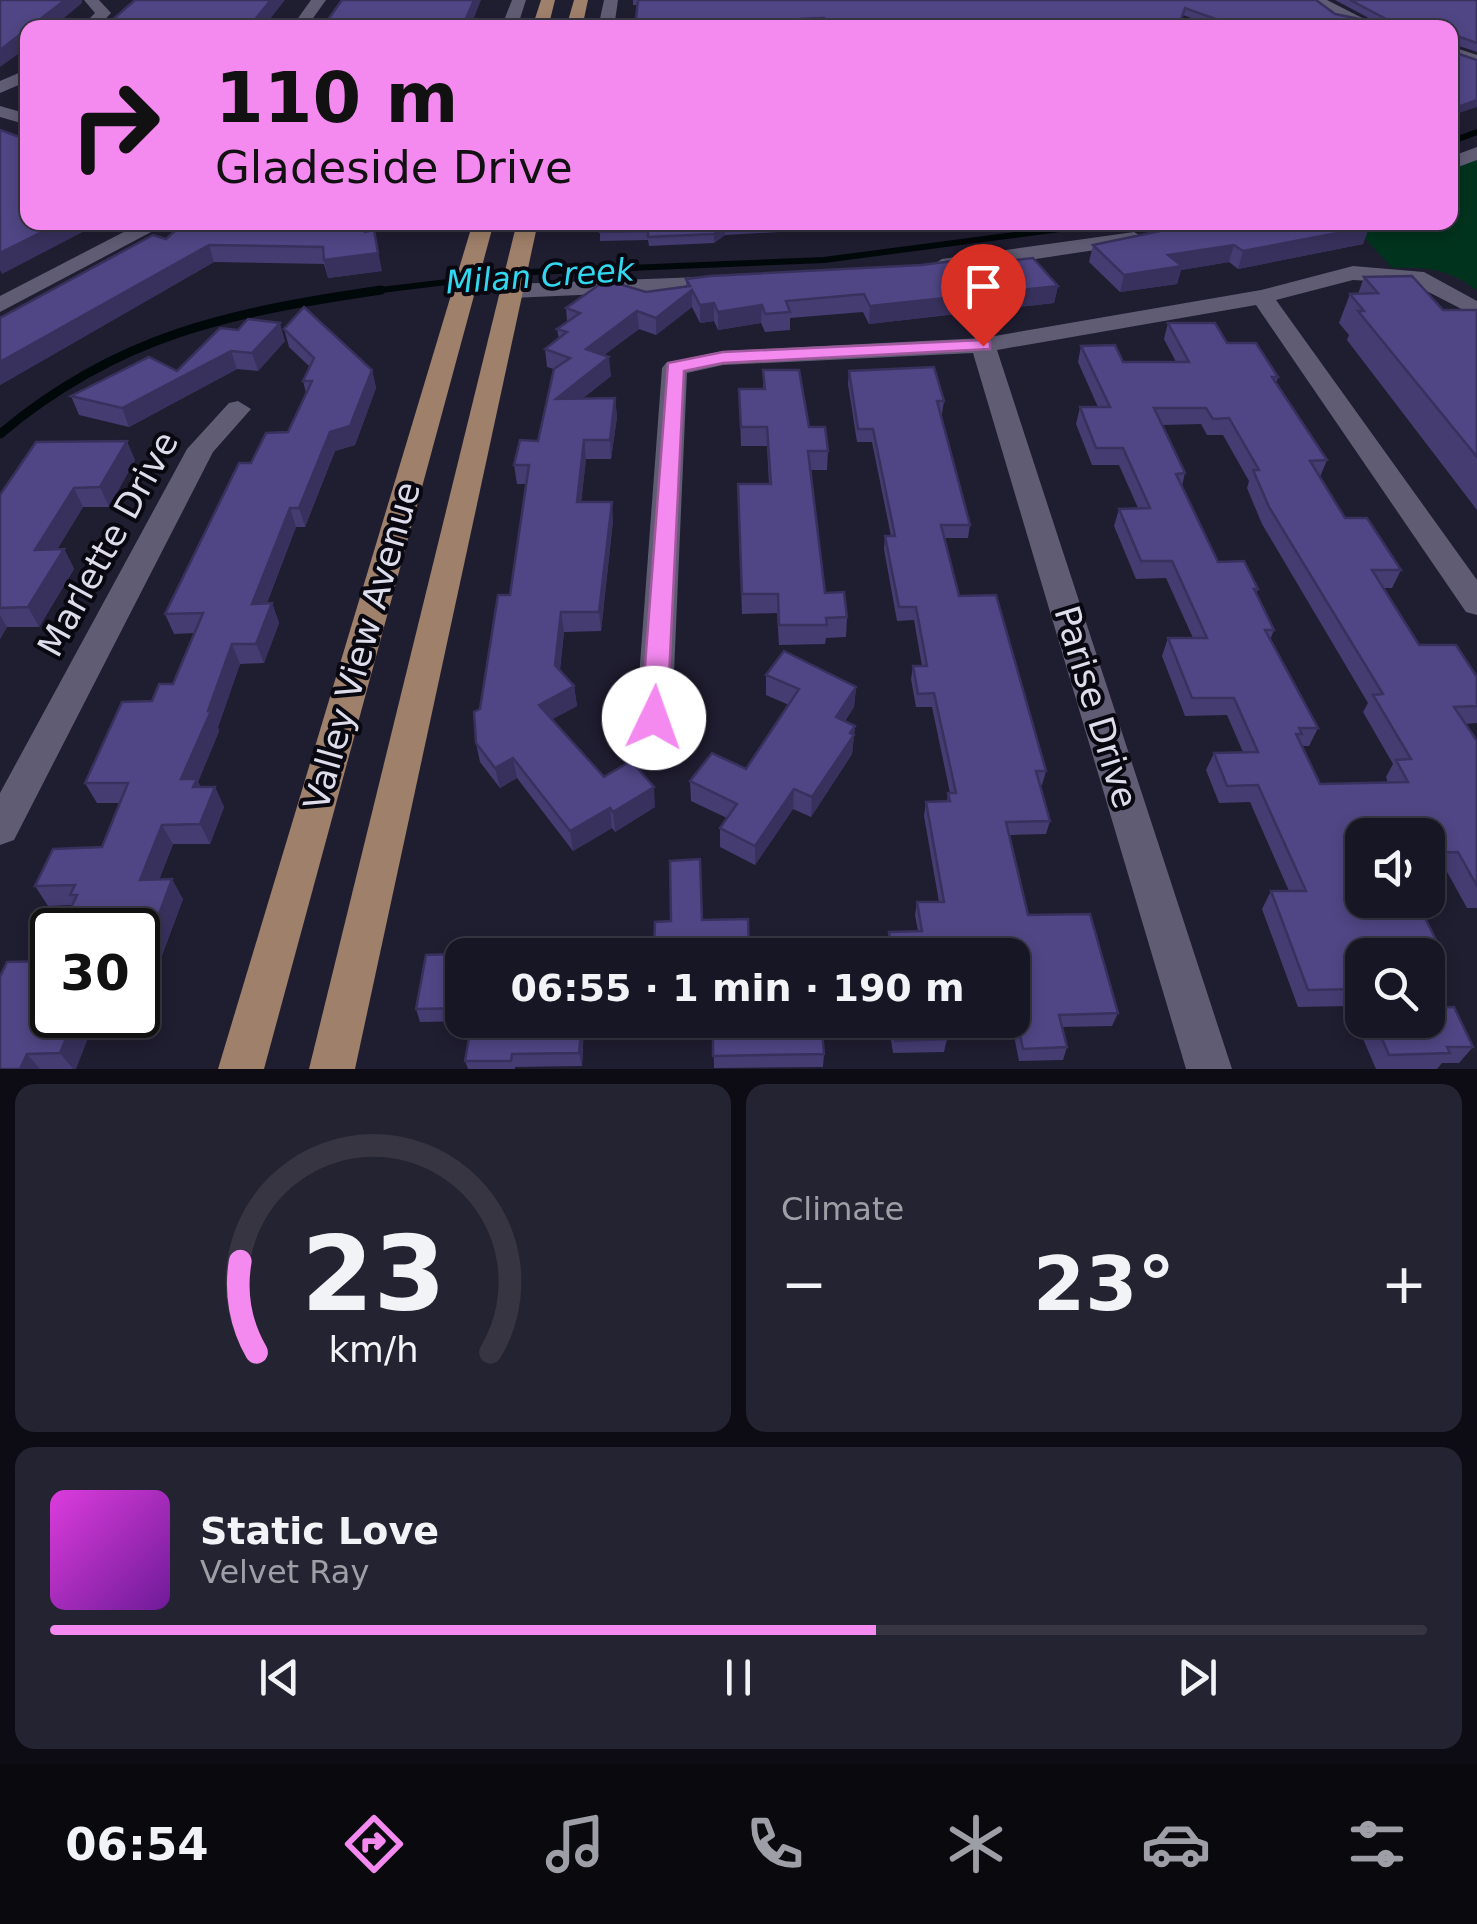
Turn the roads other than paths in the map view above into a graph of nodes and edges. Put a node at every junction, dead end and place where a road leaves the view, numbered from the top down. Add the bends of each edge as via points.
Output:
1 (90, 0) edge
2 (1318, 0) edge
3 (96, 20) edge
4 (1355, 20) edge
5 (144, 230) edge
6 (482, 230) edge
7 (526, 230) edge
8 (1159, 234) edge
9 (927, 268) edge
10 (515, 279) junction
11 (752, 281) edge
12 (4, 298) edge
13 (1262, 298) junction
14 (1477, 310) edge
15 (983, 346) junction
16 (238, 408) dead end
17 (1477, 604) edge
18 (654, 718) dead end
19 (0, 829) edge
20 (241, 1069) edge
21 (332, 1069) edge
22 (1209, 1069) edge

1 - 3 street via 104,13
2 - 4 street
5 - 12 street
6 - 20 main road, Valley View Avenue
7 - 10 main road, Valley View Avenue
8 - 9 street
10 - 11 street
10 - 21 main road, Valley View Avenue
13 - 14 street via 1353,272 1416,278
13 - 15 street
13 - 17 street
15 - 18 street via 723,358 674,368
15 - 22 street, Parise Drive
16 - 19 street, Marlette Drive via 201,449

